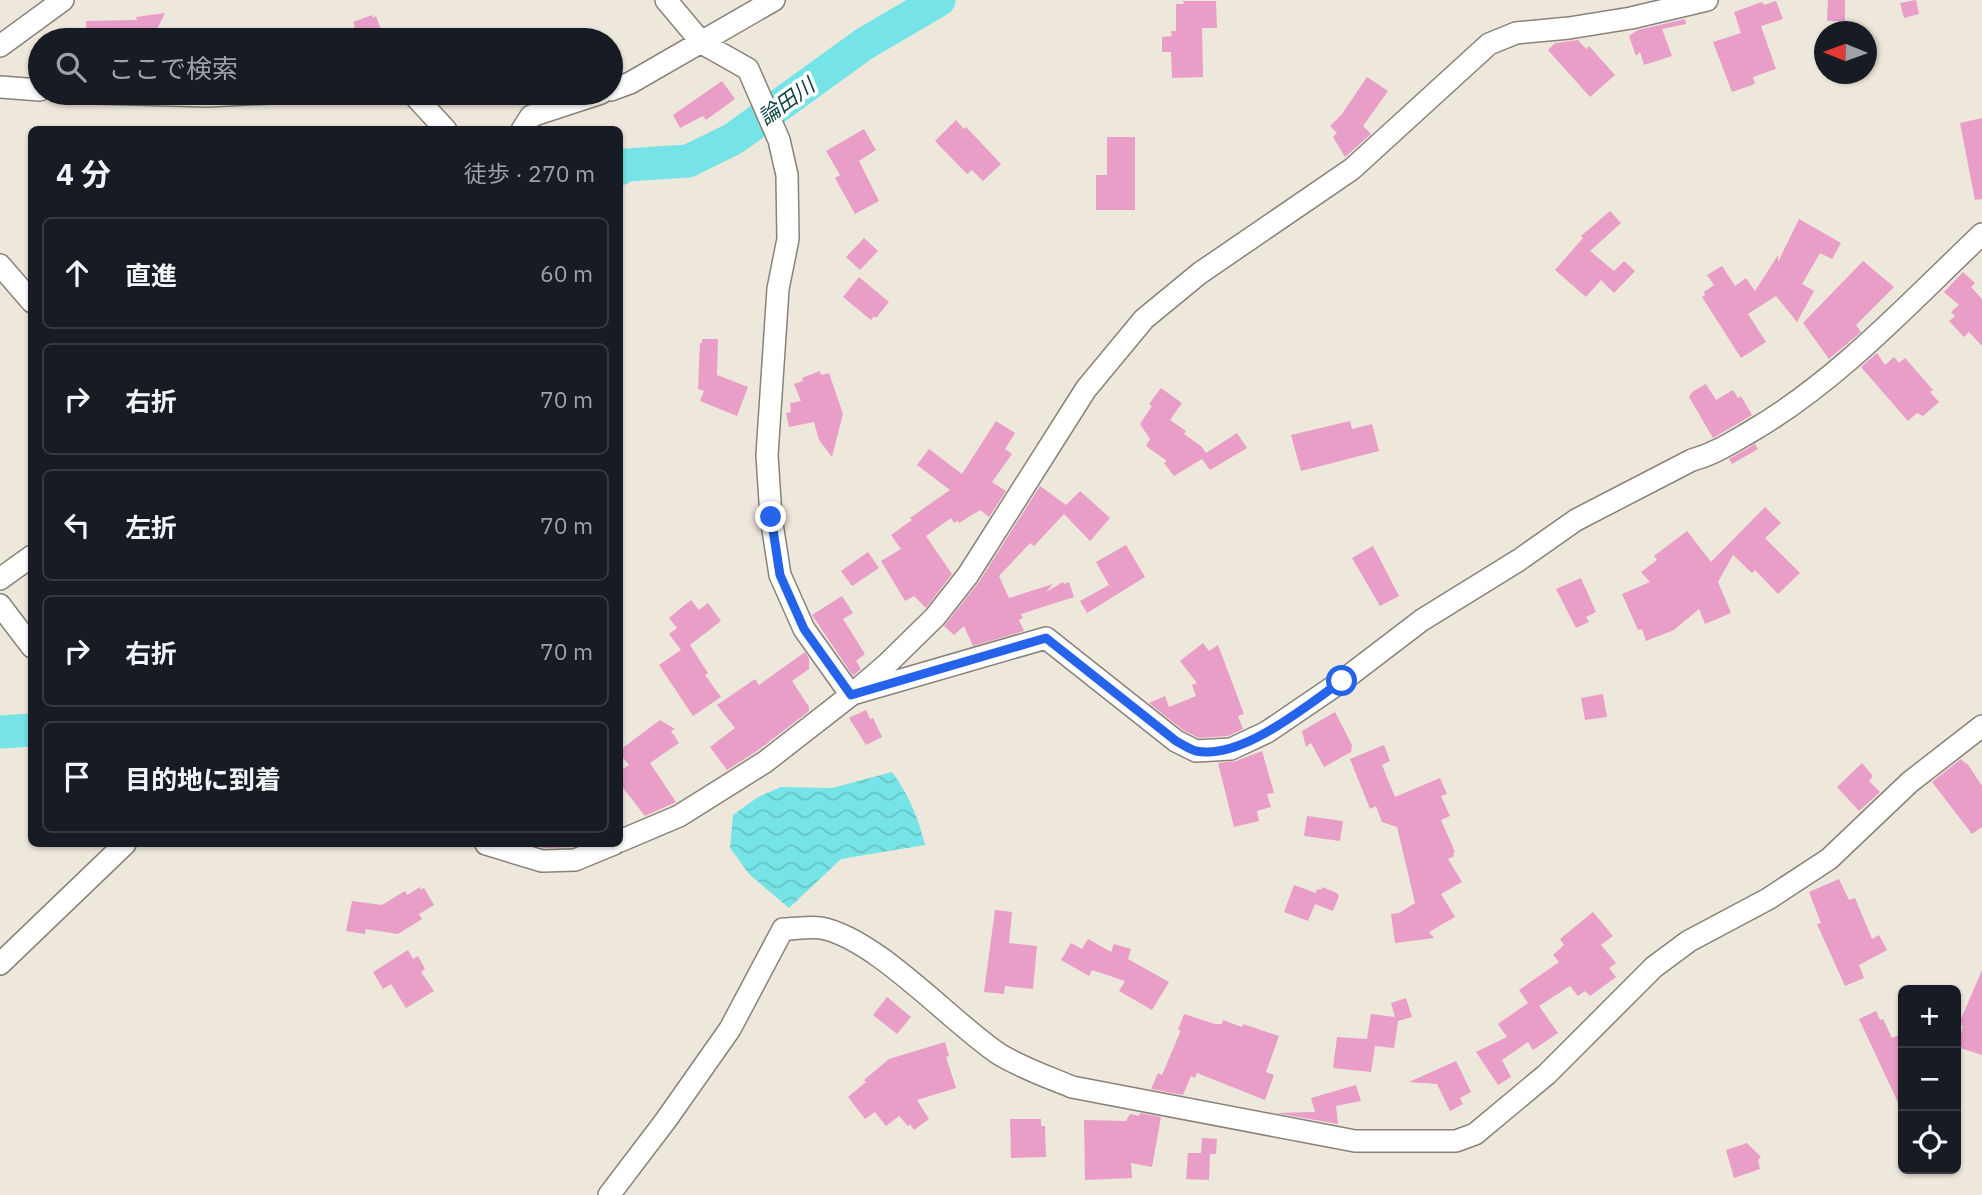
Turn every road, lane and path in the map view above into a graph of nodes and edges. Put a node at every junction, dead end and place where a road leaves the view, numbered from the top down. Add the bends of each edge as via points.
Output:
1 (63, 0) edge
2 (666, 0) edge
3 (774, 0) edge
4 (1707, 0) edge
5 (702, 43) junction
6 (0, 46) edge
7 (623, 86) edge
8 (0, 88) edge
9 (28, 89) edge
10 (423, 105) edge
11 (564, 105) edge
12 (442, 126) edge
13 (525, 126) edge
14 (1982, 234) edge
15 (0, 265) edge
16 (28, 297) edge
17 (28, 559) edge
18 (0, 579) edge
19 (0, 605) edge
20 (28, 642) edge
21 (851, 695) junction
22 (1982, 726) edge
23 (623, 840) edge
24 (122, 847) edge
25 (496, 847) edge
26 (607, 847) edge
27 (0, 964) edge
28 (609, 1195) edge

1 - 6 street
2 - 5 street
3 - 5 street
4 - 21 street via 1631,18 1516,33 1489,44 1352,169 1200,273 1144,319 1086,389 968,575 935,617
5 - 7 street
5 - 21 street via 748,69 779,140 788,176 788,239 778,289 766,455 771,517 780,575 804,629
8 - 9 street
10 - 12 street
11 - 13 street via 531,116
14 - 21 street via 1830,377 1781,414 1710,455 1576,520 1422,620 1266,732 1231,749 1196,751 1176,741 1046,638
15 - 16 street
17 - 18 street
19 - 20 street
21 - 23 street via 765,762 679,816
22 - 28 street via 1910,782 1829,859 1654,967 1547,1073 1475,1134 1456,1141 1355,1141 1073,1087 999,1053 847,937 821,928 783,929 730,1029
24 - 27 street
25 - 26 street via 542,861 575,860

